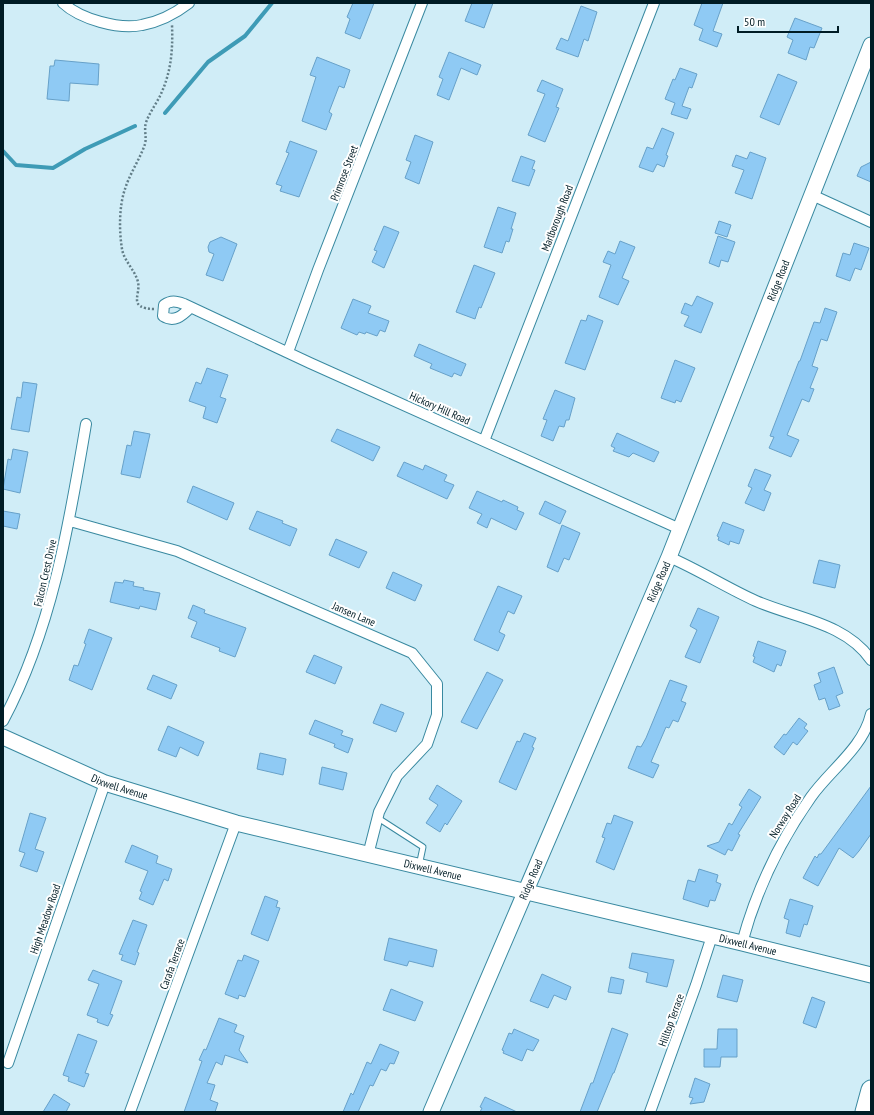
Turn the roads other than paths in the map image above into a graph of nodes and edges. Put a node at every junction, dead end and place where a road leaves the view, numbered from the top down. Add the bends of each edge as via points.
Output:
1 (63, 3) edge
2 (189, 3) edge
3 (422, 3) edge
4 (654, 3) edge
5 (871, 45) edge
6 (812, 195) junction
7 (871, 222) edge
8 (190, 308) junction
9 (288, 352) junction
10 (86, 424) dead end
11 (484, 441) junction
12 (70, 521) junction
13 (680, 529) junction
14 (669, 557) junction
15 (871, 660) edge
16 (871, 714) edge
17 (3, 721) edge
18 (3, 737) edge
19 (105, 784) junction
20 (378, 818) junction
21 (236, 823) junction
22 (368, 855) junction
23 (419, 867) junction
24 (526, 893) junction
25 (712, 936) junction
26 (742, 943) junction
27 (871, 975) edge
28 (8, 1063) dead end
29 (871, 1090) edge
30 (130, 1112) edge
31 (431, 1112) edge
32 (650, 1112) edge
33 (865, 1112) edge

1 - 2 street via 86,17 113,25 141,26 172,14
3 - 9 street, Primrose Street
4 - 11 street, Marlborough Road
5 - 6 main road, Ridge Road
6 - 7 street
6 - 13 main road, Ridge Road
8 - 8 street, Hickory Hill Road via 175,301 164,305 162,316 175,319
8 - 9 street, Hickory Hill Road
9 - 11 street, Hickory Hill Road
10 - 12 street, Falcon Crest Drive
11 - 13 street, Hickory Hill Road
12 - 17 street, Falcon Crest Drive via 47,615 20,688
12 - 20 street, Jansen Lane via 177,551 412,653 437,684 437,714 427,744 397,776
13 - 14 main road, Ridge Road
14 - 15 street via 757,601 847,636 864,649
14 - 24 main road, Ridge Road
16 - 26 street, Norway Road via 858,742 812,796 786,835 764,879
18 - 19 main road, Dixwell Avenue
19 - 21 main road, Dixwell Avenue
19 - 28 street, High Meadow Road
20 - 22 street, Jansen Lane
20 - 23 lane via 423,847
21 - 22 main road, Dixwell Avenue
21 - 30 street, Carafa Terrace
22 - 23 main road, Dixwell Avenue
23 - 24 main road, Dixwell Avenue
24 - 25 main road, Dixwell Avenue
24 - 31 main road, Ridge Road
25 - 26 main road, Dixwell Avenue
25 - 32 street, Hilltop Terrace
26 - 27 main road, Dixwell Avenue
29 - 33 highway

